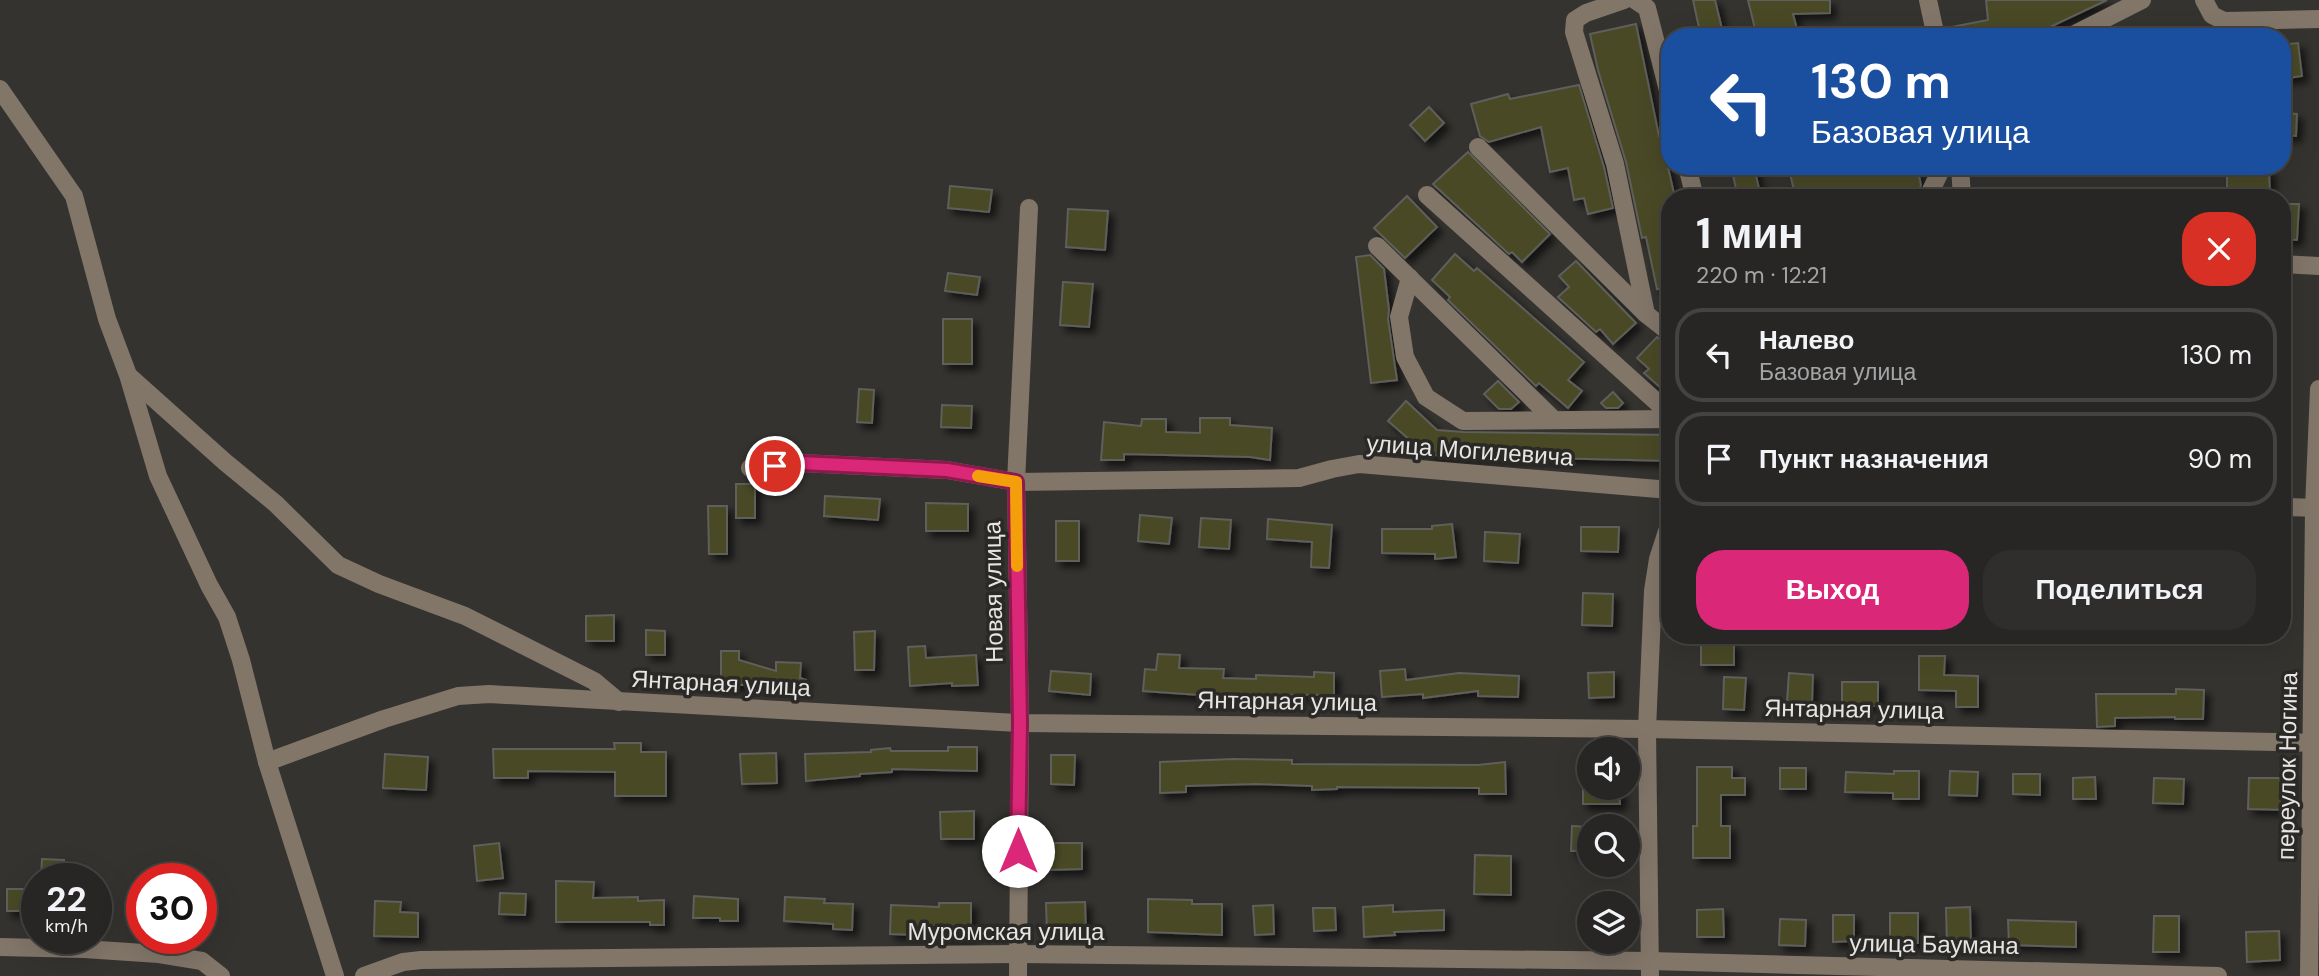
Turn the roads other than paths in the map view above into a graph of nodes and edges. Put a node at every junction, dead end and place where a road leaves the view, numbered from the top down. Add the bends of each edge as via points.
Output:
1 (1625, 0) edge
2 (1635, 0) edge
3 (1928, 0) edge
4 (2142, 0) edge
5 (2204, 0) edge
6 (2319, 19) edge
7 (1934, 28) edge
8 (2087, 28) edge
9 (1661, 63) edge
10 (0, 89) edge
11 (1478, 147) dead end
12 (1427, 195) dead end
13 (1028, 208) dead end
14 (1377, 246) dead end
15 (2291, 264) edge
16 (2319, 266) edge
17 (1409, 278) junction
18 (1646, 314) junction
19 (1661, 326) edge
20 (128, 375) junction
21 (2319, 389) edge
22 (1661, 409) edge
23 (1661, 417) edge
24 (1554, 420) junction
25 (750, 468) dead end
26 (1016, 482) junction
27 (1661, 489) edge
28 (2291, 508) edge
29 (2316, 508) edge
30 (1661, 550) edge
31 (619, 702) junction
32 (1020, 723) junction
33 (1647, 729) junction
34 (2316, 743) edge
35 (267, 762) junction
36 (0, 947) edge
37 (1017, 954) junction
38 (1650, 969) edge
39 (221, 976) edge
40 (335, 976) edge
41 (364, 976) edge
42 (1017, 976) edge
43 (2218, 976) edge
44 (2309, 976) edge

1 - 18 street via 1586,13 1575,20 1574,32 1615,164
2 - 9 street via 1647,8
3 - 7 street
4 - 8 street
5 - 6 street via 2212,15 2224,21
10 - 20 street via 74,196 107,319
11 - 18 street
12 - 22 street
13 - 26 street, Новая улица
14 - 17 street
15 - 16 street
17 - 24 street
17 - 24 street via 1399,317 1405,357 1426,397 1463,421
18 - 19 street
20 - 31 street via 276,504 338,565 465,616 594,681
20 - 35 street via 158,476 227,617
21 - 29 street, переулок Ногина
23 - 24 street
25 - 26 street, улица Могилевича via 801,463 947,470
26 - 27 street, улица Могилевича via 1299,478 1359,464
26 - 32 street, Новая улица
28 - 29 street
29 - 34 street, переулок Ногина
30 - 33 street via 1653,591
31 - 32 street, Янтарная улица
31 - 35 street, Янтарная улица via 458,696
32 - 33 street, Янтарная улица
32 - 37 street, Новая улица
33 - 34 street, Янтарная улица
33 - 38 street
34 - 44 street, переулок Ногина
35 - 40 street
36 - 39 street via 159,954 202,961
37 - 38 street, Муромская улица
37 - 41 street, Муромская улица via 421,960
37 - 42 street, Новая улица
38 - 43 street, улица Баумана

